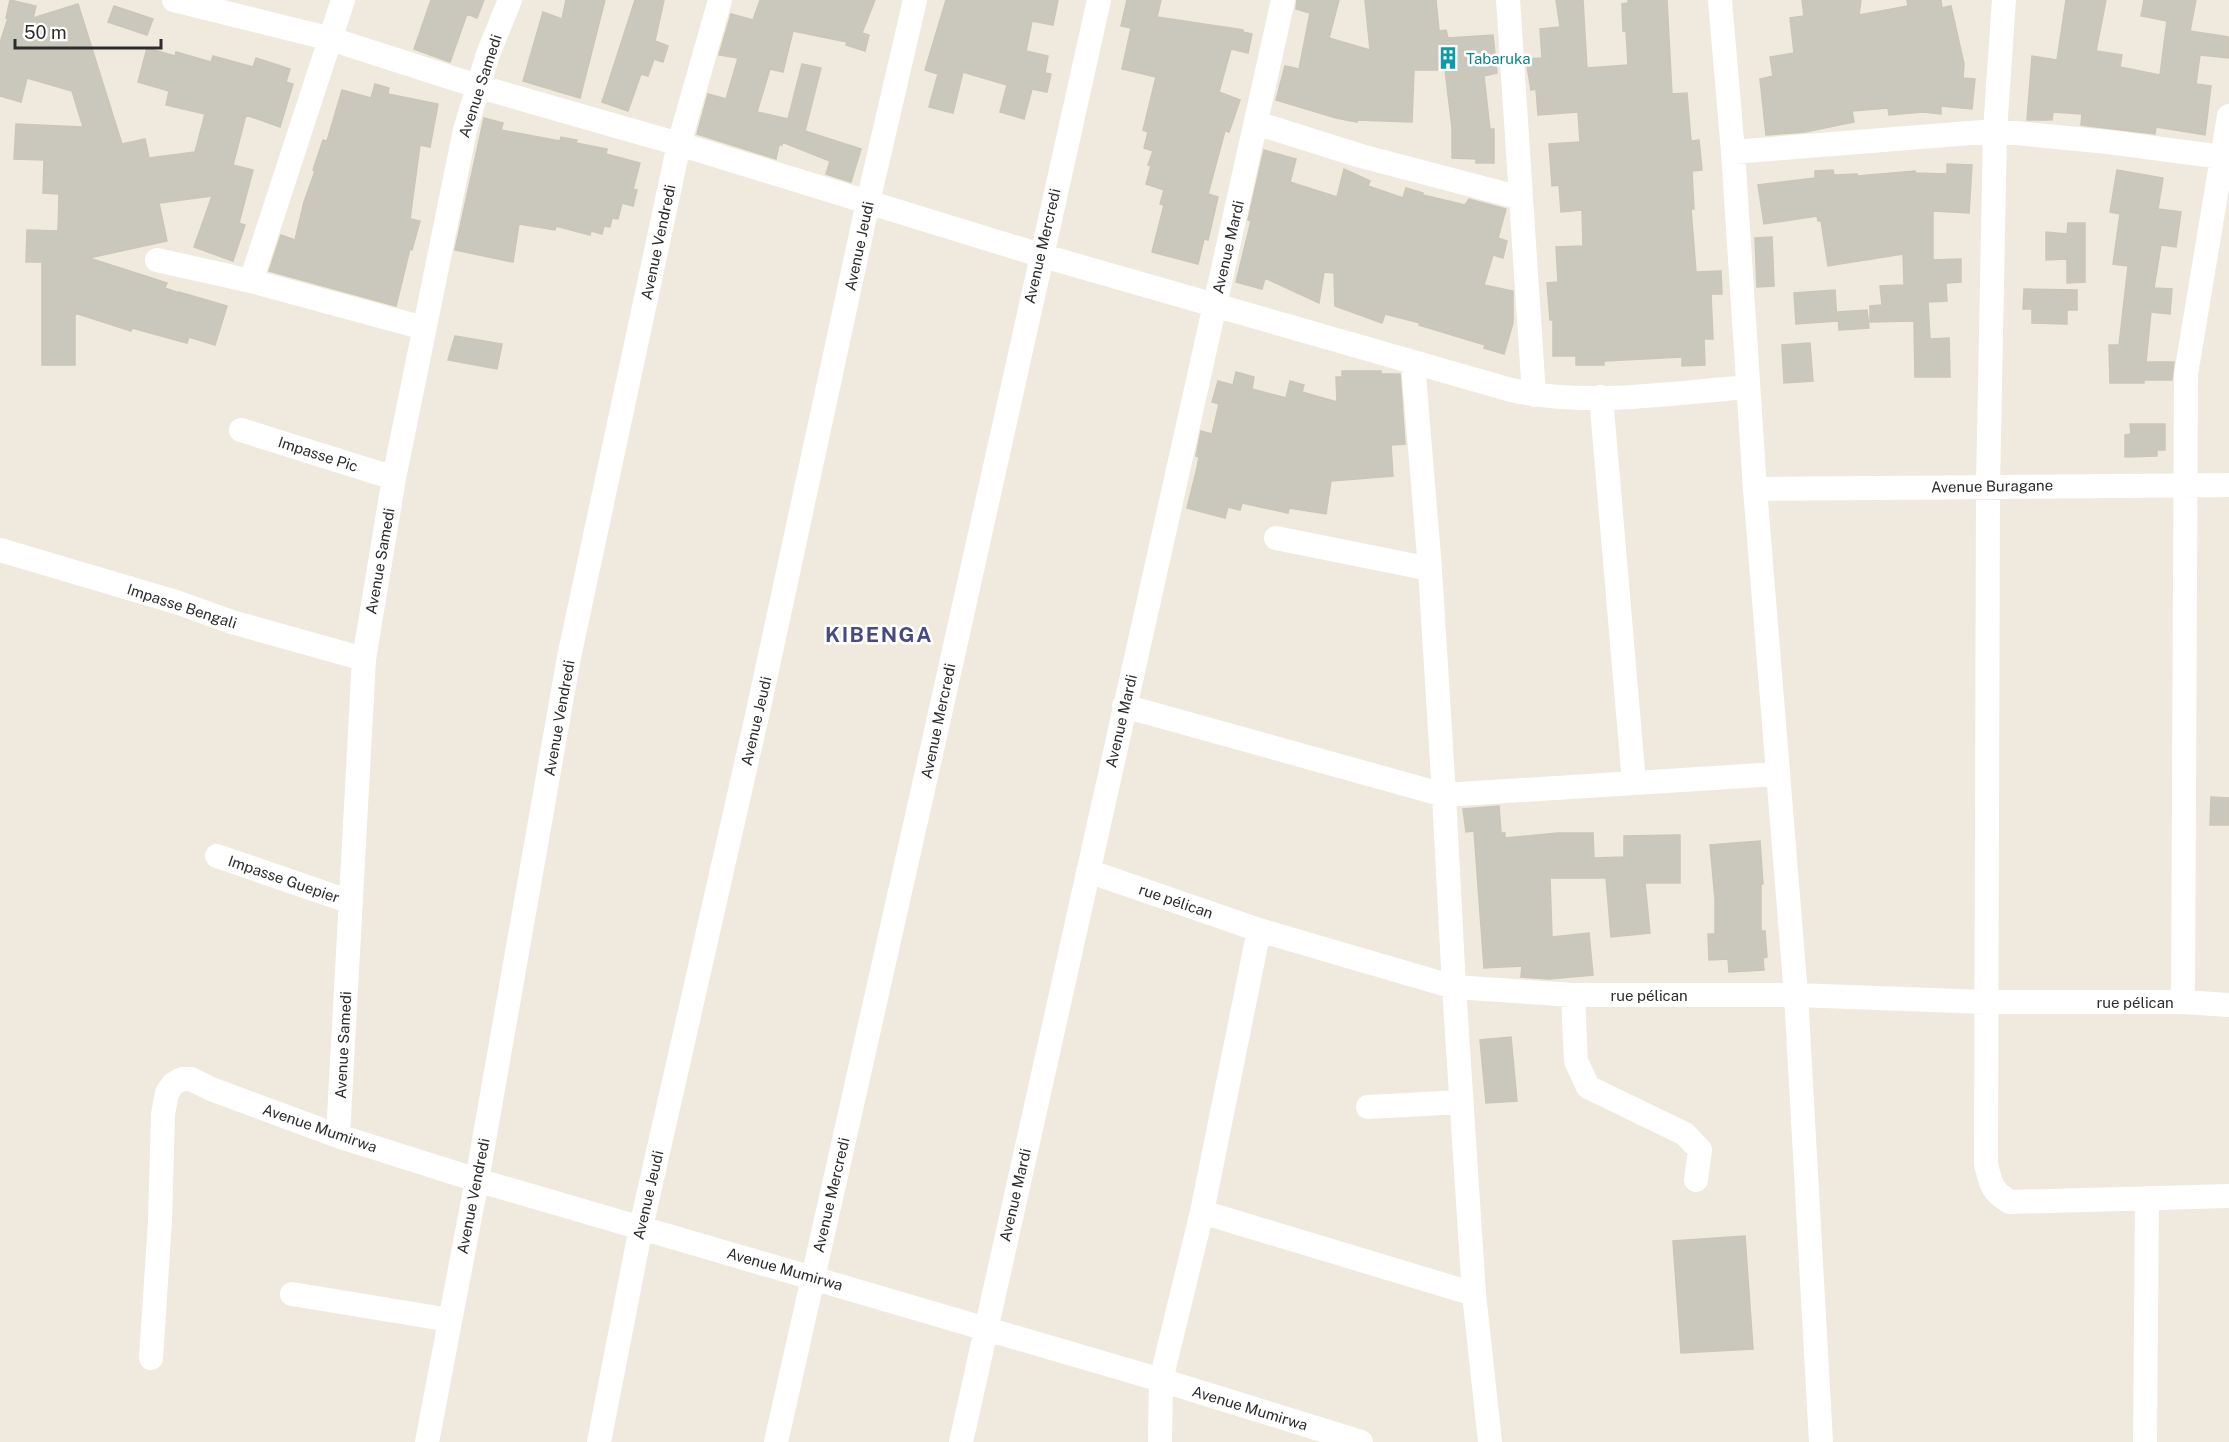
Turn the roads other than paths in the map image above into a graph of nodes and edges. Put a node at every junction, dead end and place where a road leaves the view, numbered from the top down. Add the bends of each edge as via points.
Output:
1 (174, 0) edge
2 (343, 0) edge
3 (510, 0) edge
4 (720, 0) edge
5 (915, 0) edge
6 (1099, 0) edge
7 (1283, 0) edge
8 (1508, 0) edge
9 (1720, 0) edge
10 (2004, 0) edge
11 (331, 39) junction
12 (477, 86) junction
13 (2229, 116) edge
14 (1256, 123) junction
15 (1995, 131) junction
16 (679, 144) junction
17 (1733, 152) junction
18 (2222, 157) junction
19 (1521, 198) junction
20 (868, 202) junction
21 (1040, 255) junction
22 (157, 260) dead end
23 (251, 280) junction
24 (1215, 307) junction
25 (424, 328) junction
26 (1413, 363) junction
27 (1748, 387) junction
28 (1534, 395) junction
29 (1601, 398) junction
30 (241, 430) dead end
31 (394, 478) junction
32 (2185, 484) junction
33 (2229, 485) edge
34 (1988, 486) junction
35 (1755, 489) junction
36 (1276, 538) dead end
37 (0, 550) edge
38 (1430, 569) junction
39 (364, 659) junction
40 (1124, 706) junction
41 (1777, 774) junction
42 (1634, 783) junction
43 (1444, 795) junction
44 (217, 856) dead end
45 (1088, 871) junction
46 (351, 902) junction
47 (1259, 930) junction
48 (1454, 987) junction
49 (1574, 995) junction
50 (1796, 995) junction
51 (1986, 1002) junction
52 (2183, 1002) junction
53 (2229, 1005) edge
54 (1461, 1102) junction
55 (1368, 1107) dead end
56 (338, 1136) junction
57 (477, 1180) junction
58 (1696, 1180) dead end
59 (2229, 1196) edge
60 (2147, 1198) junction
61 (1202, 1212) junction
62 (641, 1227) junction
63 (812, 1277) junction
64 (292, 1294) dead end
65 (1474, 1294) junction
66 (450, 1320) junction
67 (985, 1329) junction
68 (152, 1358) dead end
69 (1161, 1380) junction
70 (1331, 1438) edge
71 (427, 1442) edge
72 (599, 1442) edge
73 (776, 1442) edge
74 (961, 1442) edge
75 (1160, 1442) edge
76 (1361, 1442) edge
77 (1490, 1442) edge
78 (1821, 1442) edge
79 (2145, 1442) edge

1 - 11 street
2 - 11 street
3 - 12 street, Avenue Samedi
4 - 16 street, Avenue Vendredi
5 - 20 street, Avenue Jeudi
6 - 21 street, Avenue Mercredi
7 - 14 street, Avenue Mardi
8 - 19 street
9 - 17 street
10 - 15 street
11 - 12 street
11 - 23 street
12 - 16 street
12 - 25 street, Avenue Samedi
13 - 18 street
14 - 19 street via 1361,156
14 - 24 street, Avenue Mardi
15 - 17 street
15 - 18 street
15 - 34 street
16 - 20 street
16 - 57 street, Avenue Vendredi via 569,657
17 - 27 street
18 - 32 street via 2186,374
19 - 28 street
20 - 21 street
20 - 62 street, Avenue Jeudi via 755,727
21 - 24 street
21 - 63 street, Avenue Mercredi
22 - 23 street
23 - 25 street
24 - 26 street
24 - 40 street, Avenue Mardi
25 - 31 street, Avenue Samedi
26 - 28 street
26 - 38 street
27 - 29 street
27 - 35 street
28 - 29 street
29 - 42 street
30 - 31 street, Impasse Pic
31 - 39 street, Avenue Samedi
32 - 33 street, Avenue Buragane
32 - 34 street, Avenue Buragane
32 - 52 street
34 - 35 street, Avenue Buragane
34 - 51 street
35 - 41 street
36 - 38 street
37 - 39 street, Impasse Bengali
38 - 43 street
39 - 46 street, Avenue Samedi
40 - 43 street
40 - 45 street, Avenue Mardi
41 - 42 street
41 - 50 street
42 - 43 street
43 - 48 street
44 - 46 street, Impasse Guepier
45 - 47 street, rue pélican
45 - 67 street, Avenue Mardi
46 - 56 street, Avenue Samedi
47 - 48 street, rue pélican
47 - 61 street
48 - 49 street, rue pélican
48 - 54 street
49 - 50 street, rue pélican
49 - 58 street via 1576,1061 1588,1087 1685,1134 1700,1150
50 - 51 street, rue pélican
50 - 78 street
51 - 52 street, rue pélican
51 - 60 street via 1986,1164 1998,1195 2010,1202
52 - 53 street, rue pélican
54 - 55 street
54 - 65 street
56 - 57 street, Avenue Mumirwa
56 - 68 street, Avenue Mumirwa via 191,1079 173,1084 163,1114
57 - 62 street, Avenue Mumirwa
57 - 66 street, Avenue Vendredi
59 - 60 street
60 - 79 street
61 - 65 street
61 - 69 street
62 - 63 street, Avenue Mumirwa
62 - 72 street, Avenue Jeudi
63 - 67 street, Avenue Mumirwa
63 - 73 street, Avenue Mercredi
64 - 66 street
65 - 77 street
66 - 71 street, Avenue Vendredi
67 - 69 street, Avenue Mumirwa
67 - 74 street, Avenue Mardi
69 - 70 street, Avenue Mumirwa
69 - 75 street
70 - 76 street, Avenue Mumirwa

